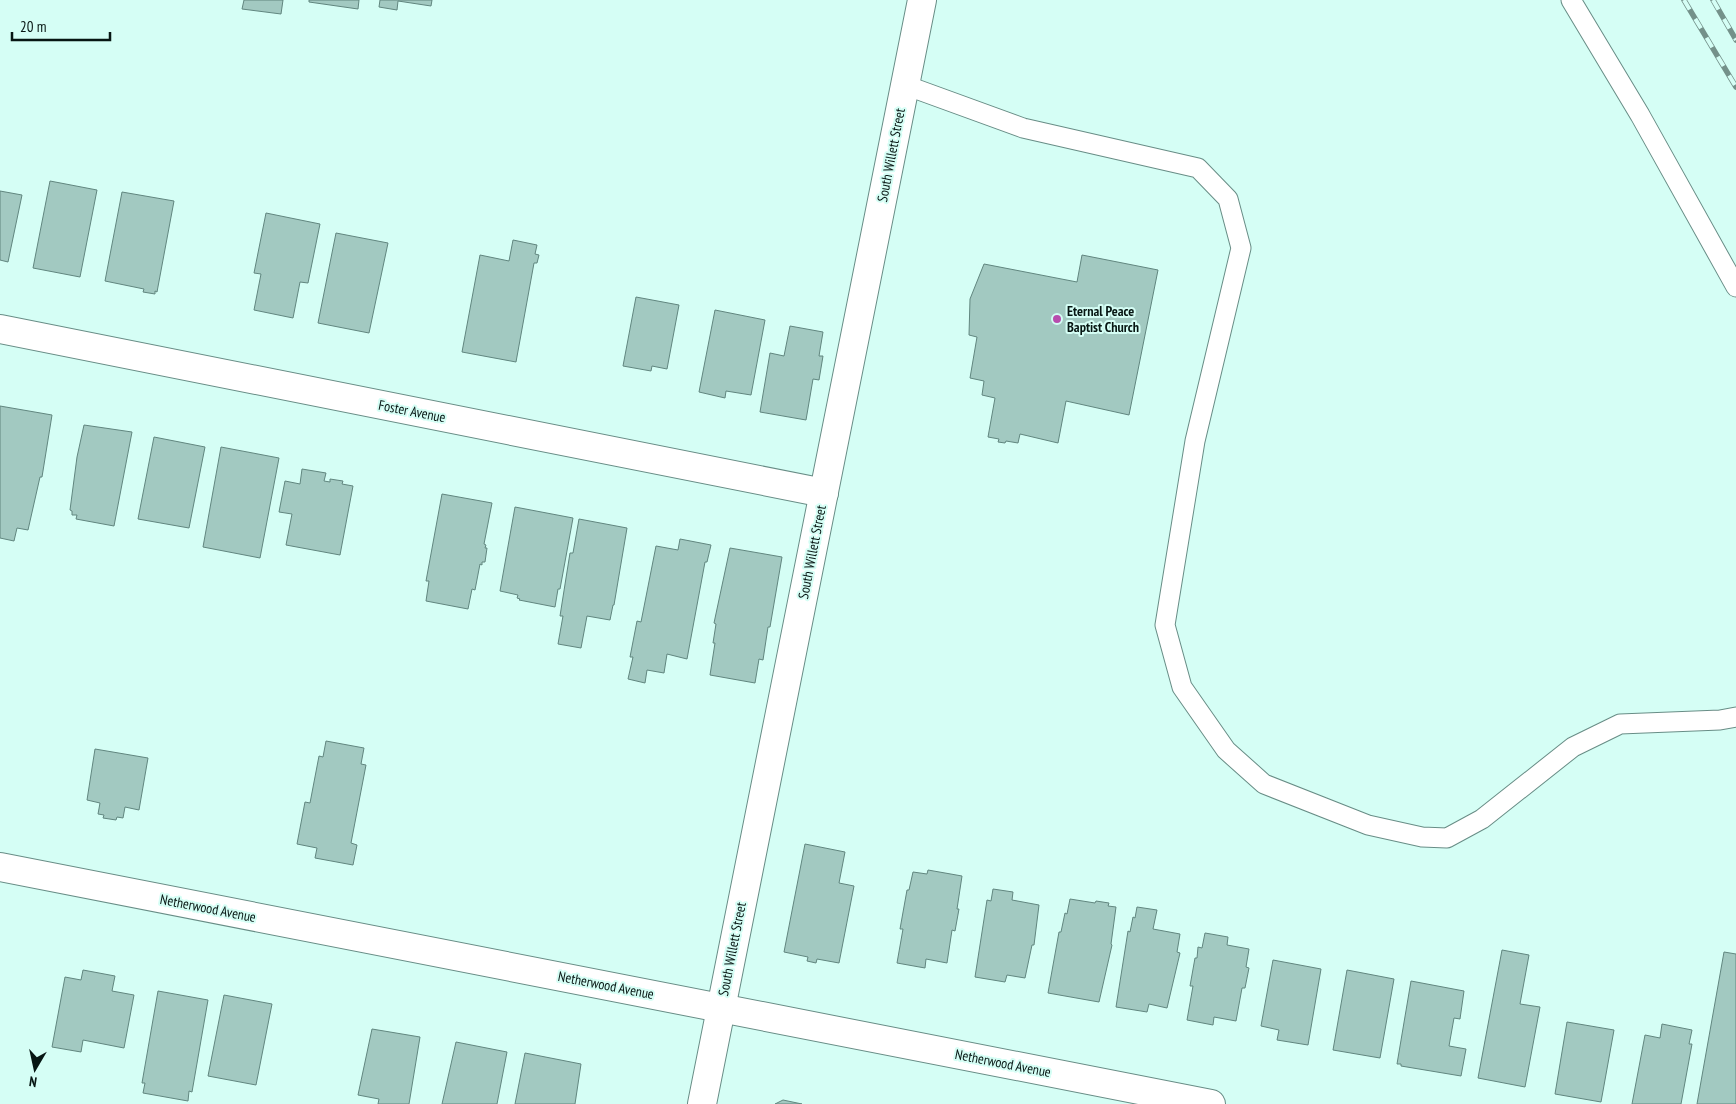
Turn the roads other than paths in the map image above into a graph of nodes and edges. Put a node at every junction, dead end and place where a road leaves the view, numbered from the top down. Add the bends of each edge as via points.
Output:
1 (922, 0) edge
2 (1571, 0) edge
3 (905, 85) junction
4 (1736, 286) edge
5 (0, 329) edge
6 (824, 492) junction
7 (1736, 717) edge
8 (0, 867) edge
9 (720, 1008) junction
10 (702, 1104) edge
11 (1211, 1104) edge

1 - 3 street, South Willett Street
2 - 4 lane
3 - 6 street, South Willett Street
3 - 7 lane via 1023,128 1198,168 1228,199 1241,248 1195,441 1165,626 1182,687 1226,750 1264,784 1368,825 1422,837 1447,838 1482,819 1573,747 1620,724
5 - 6 street, Foster Avenue
6 - 9 street, South Willett Street
8 - 9 street, Netherwood Avenue
9 - 10 street, South Willett Street
9 - 11 street, Netherwood Avenue

